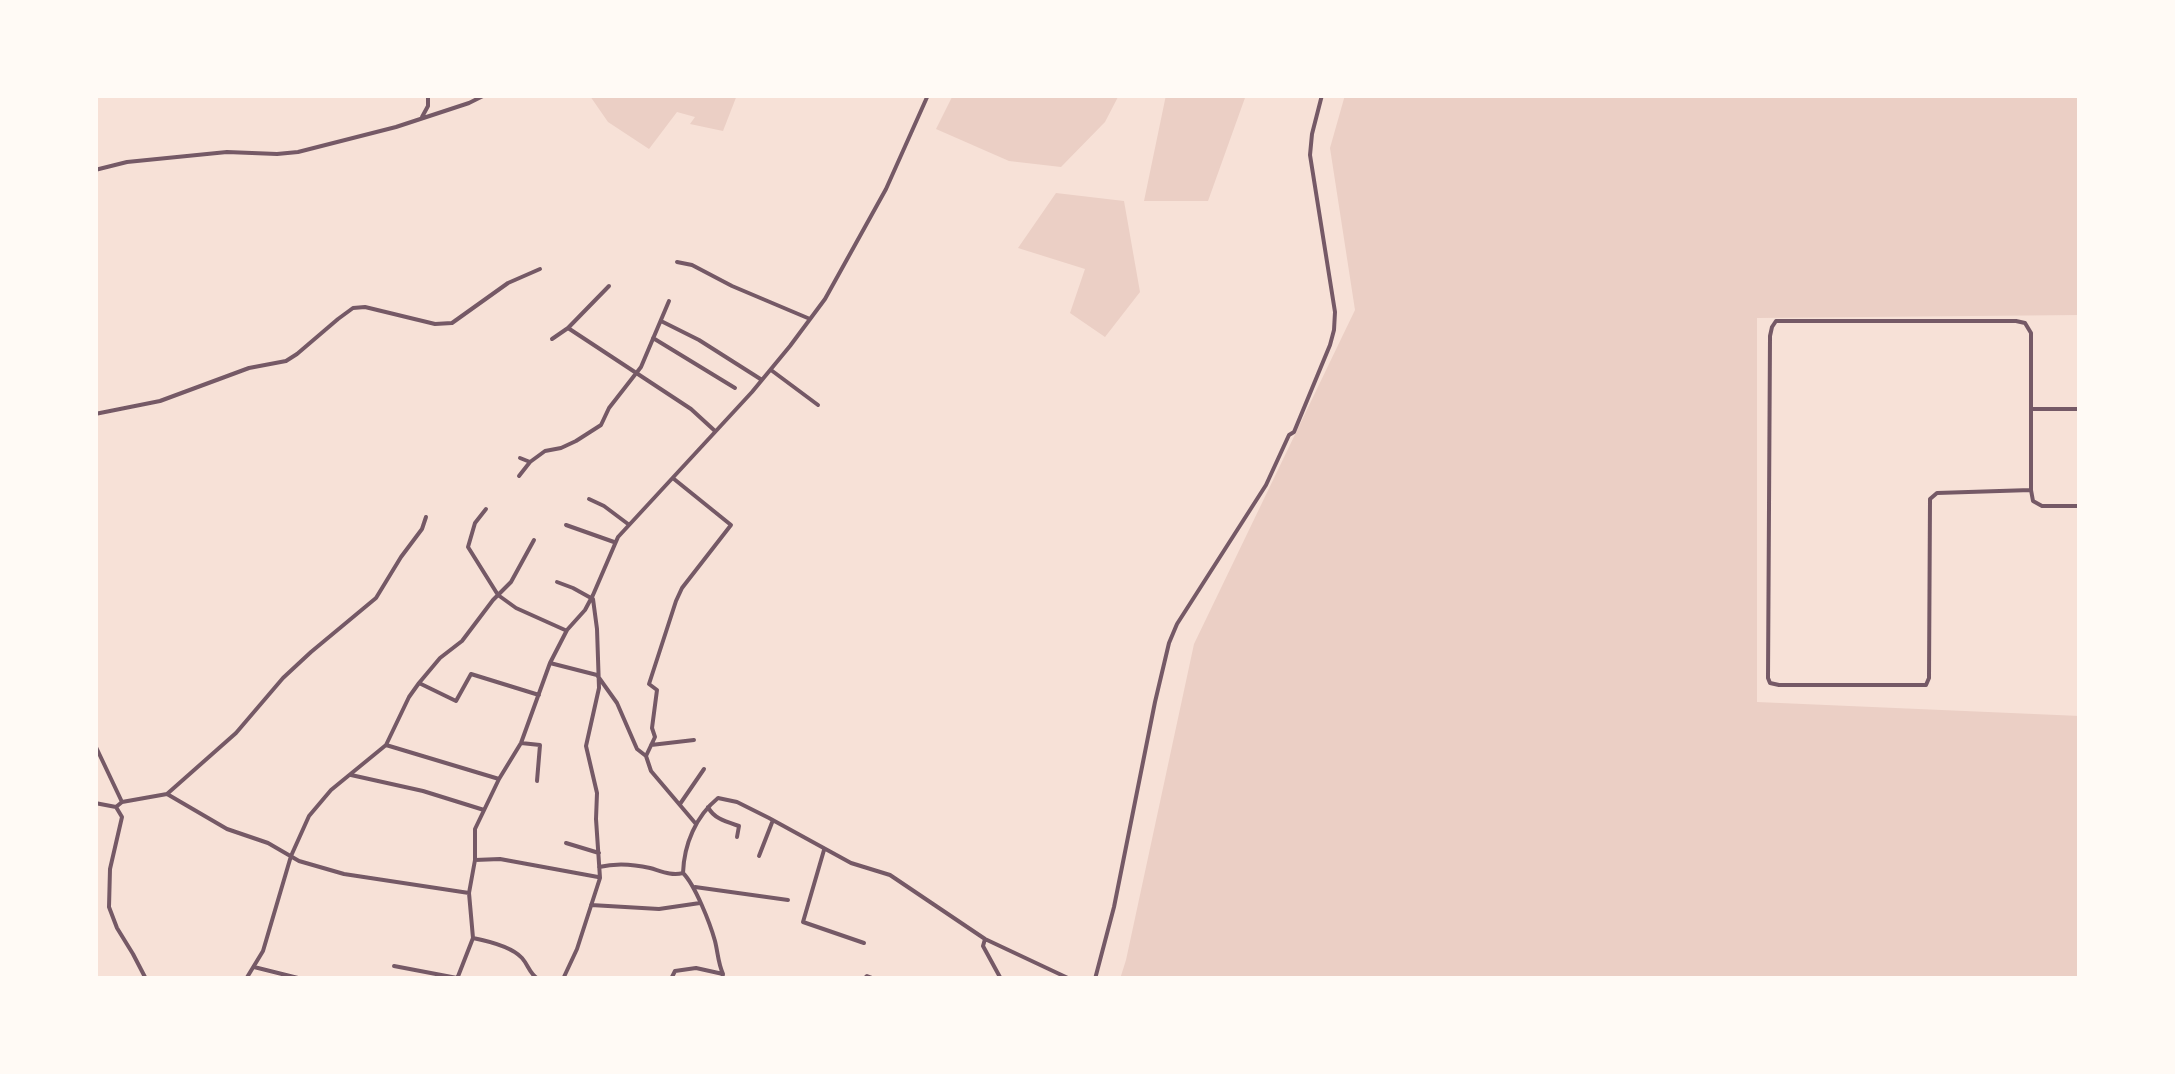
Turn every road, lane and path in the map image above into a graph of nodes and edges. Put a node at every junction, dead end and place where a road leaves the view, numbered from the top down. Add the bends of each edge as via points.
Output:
1 (428, 95) edge
2 (485, 95) edge
3 (928, 95) edge
4 (1322, 95) edge
5 (422, 117) junction
6 (95, 170) edge
7 (678, 262) dead end
8 (540, 269) dead end
9 (610, 286) dead end
10 (669, 301) dead end
11 (810, 319) junction
12 (660, 321) junction
13 (568, 328) junction
14 (653, 338) junction
15 (552, 339) dead end
16 (770, 370) junction
17 (636, 375) junction
18 (762, 380) junction
19 (736, 388) dead end
20 (818, 405) dead end
21 (2032, 409) junction
22 (2080, 409) edge
23 (95, 414) edge
24 (715, 431) junction
25 (520, 458) dead end
26 (530, 462) junction
27 (519, 476) dead end
28 (674, 478) junction
29 (2031, 490) junction
30 (589, 499) dead end
31 (2080, 506) edge
32 (486, 509) dead end
33 (426, 517) dead end
34 (628, 524) junction
35 (566, 525) dead end
36 (534, 540) dead end
37 (614, 542) junction
38 (557, 582) dead end
39 (498, 595) junction
40 (592, 597) junction
41 (566, 630) junction
42 (550, 664) junction
43 (597, 674) junction
44 (418, 683) junction
45 (539, 695) junction
46 (694, 740) dead end
47 (521, 743) junction
48 (95, 745) edge
49 (386, 745) junction
50 (651, 745) junction
51 (646, 756) junction
52 (704, 769) dead end
53 (350, 775) junction
54 (499, 780) junction
55 (537, 781) dead end
56 (167, 794) junction
57 (122, 802) junction
58 (95, 803) edge
59 (680, 804) junction
60 (708, 806) junction
61 (116, 807) junction
62 (484, 810) junction
63 (773, 820) junction
64 (696, 824) junction
65 (736, 837) dead end
66 (566, 844) dead end
67 (824, 850) junction
68 (599, 853) junction
69 (291, 856) junction
70 (759, 856) dead end
71 (475, 860) junction
72 (598, 867) junction
73 (682, 873) junction
74 (600, 878) junction
75 (695, 887) junction
76 (470, 893) junction
77 (788, 900) dead end
78 (700, 904) junction
79 (592, 905) junction
80 (473, 938) junction
81 (985, 939) junction
82 (864, 943) dead end
83 (394, 966) dead end
84 (254, 967) junction
85 (723, 976) edge
86 (457, 978) edge
87 (146, 979) edge
88 (246, 979) edge
89 (302, 979) edge
90 (538, 979) edge
91 (563, 979) edge
92 (671, 979) edge
93 (864, 979) edge
94 (875, 979) edge
95 (1001, 979) edge
96 (1070, 979) edge
97 (1095, 979) edge

1 - 5 street
2 - 5 street
3 - 11 street via 886,189
4 - 97 street via 1310,155 1335,312 1333,338 1266,485 1169,643
5 - 6 street via 298,152 227,152
7 - 11 street
8 - 23 street via 452,322 353,308 286,361
9 - 13 street
10 - 12 street
11 - 16 street
12 - 14 street
12 - 18 street
13 - 15 street
13 - 17 street
14 - 17 street
14 - 19 street
16 - 18 street
16 - 20 street
17 - 24 street
17 - 26 street via 601,425
18 - 24 street
21 - 22 street
21 - 29 street
21 - 29 street via 2032,333 2026,324 1776,321 1770,336 1770,683 1926,685 1930,499
24 - 28 street
25 - 26 street
26 - 27 street
28 - 34 street
28 - 50 street via 731,526 676,601 650,684 656,690
29 - 31 street via 2039,506
30 - 34 street
32 - 39 street via 468,547
33 - 56 street via 376,598 283,678 236,734
34 - 37 street
35 - 37 street
36 - 39 street
37 - 40 street
38 - 40 street
39 - 41 street
39 - 44 street
40 - 41 street
40 - 43 street
41 - 42 street
42 - 43 street
42 - 45 street
43 - 51 street
43 - 68 street via 586,746 598,793
44 - 45 street via 456,701 471,674
44 - 49 street
45 - 47 street
46 - 50 street
47 - 54 street
47 - 55 street via 540,746
48 - 57 street
49 - 53 street
49 - 54 street
50 - 51 street
51 - 59 street
52 - 59 street
53 - 62 street
53 - 69 street via 309,816
54 - 62 street
56 - 57 street
56 - 69 street
57 - 61 street
58 - 61 street
59 - 64 street
60 - 63 street via 718,798 737,802
60 - 64 street
60 - 65 street via 739,826
61 - 87 street via 122,817 110,869 110,908
62 - 71 street via 475,829
63 - 67 street
63 - 70 street
64 - 73 street
66 - 68 street
67 - 81 street via 890,875
67 - 82 street via 803,922
68 - 72 street
69 - 76 street via 344,874
69 - 84 street
71 - 74 street
71 - 76 street
72 - 73 street
72 - 74 street
73 - 75 street
74 - 79 street
75 - 77 street
75 - 78 street
76 - 80 street
78 - 79 street
78 - 85 street
79 - 91 street
80 - 86 street
80 - 90 street via 516,954
81 - 95 street
81 - 96 street
83 - 86 street
84 - 88 street
84 - 89 street
85 - 92 street via 696,968 674,971
93 - 94 street

